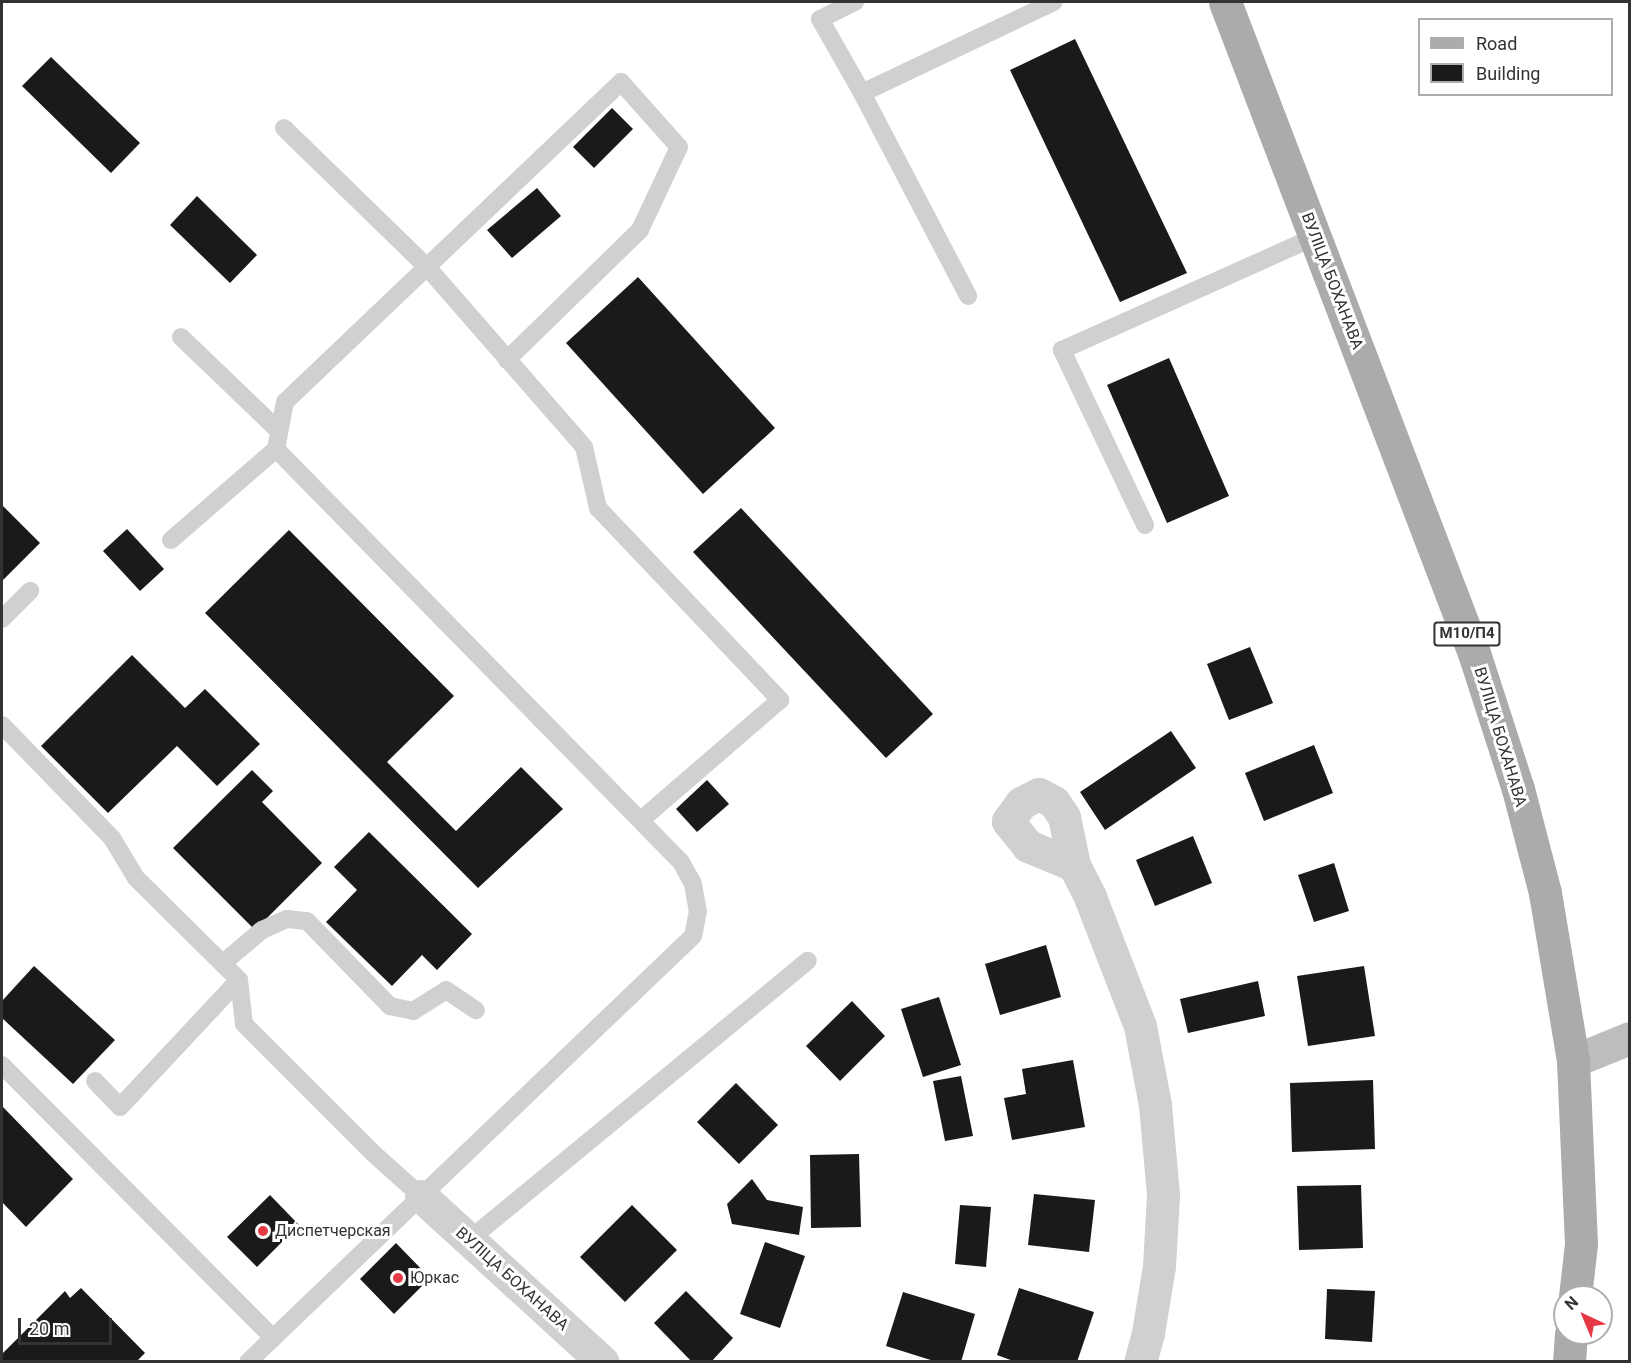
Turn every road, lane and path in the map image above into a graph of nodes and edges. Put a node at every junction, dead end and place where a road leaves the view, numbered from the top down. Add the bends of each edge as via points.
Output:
1 (855, 2) edge
2 (1054, 2) edge
3 (1225, 2) edge
4 (862, 93) junction
5 (284, 128) dead end
6 (1315, 237) junction
7 (428, 268) junction
8 (968, 296) dead end
9 (181, 337) dead end
10 (507, 360) junction
11 (278, 440) junction
12 (1145, 525) dead end
13 (171, 540) dead end
14 (30, 591) dead end
15 (2, 619) edge
16 (2, 725) edge
17 (641, 820) junction
18 (1074, 865) dead end
19 (808, 961) dead end
20 (223, 963) junction
21 (239, 980) junction
22 (476, 1010) dead end
23 (1629, 1038) edge
24 (1574, 1061) junction
25 (2, 1065) edge
26 (95, 1081) dead end
27 (421, 1196) junction
28 (469, 1240) junction
29 (1576, 1285) edge
30 (273, 1338) junction
31 (1571, 1345) edge
32 (248, 1362) edge
33 (603, 1362) edge
34 (1140, 1362) edge
35 (1569, 1362) edge

1 - 4 lane via 820,19
2 - 4 lane
3 - 6 main road, ВУЛІЦА БОХАНАВА / М10/П4
4 - 8 lane
5 - 7 lane
6 - 12 lane via 1062,350
6 - 24 main road, ВУЛІЦА БОХАНАВА / М10/П4 via 1474,653 1518,789 1545,893
7 - 10 lane
7 - 10 lane via 621,82 679,147 640,230
7 - 11 lane via 285,402
9 - 11 lane
10 - 17 lane via 584,447 598,508 780,700
11 - 13 lane
11 - 17 lane
14 - 15 lane
16 - 20 lane via 112,838 136,878
17 - 27 lane via 681,862 693,884 698,911 693,936
18 - 34 street via 1140,1026 1155,1105 1163,1195 1159,1266
19 - 28 lane
20 - 21 lane
20 - 22 lane via 262,930 287,919 307,921 390,1006 413,1011 446,990
21 - 26 lane via 120,1107
21 - 27 lane via 244,1024
23 - 24 street
24 - 29 main road, ВУЛІЦА БОХАНАВА / М10/П4 via 1581,1244
25 - 30 lane
27 - 28 street, ВУЛІЦА БОХАНАВА
27 - 30 lane
28 - 33 street, ВУЛІЦА БОХАНАВА
30 - 32 lane
31 - 35 main road

